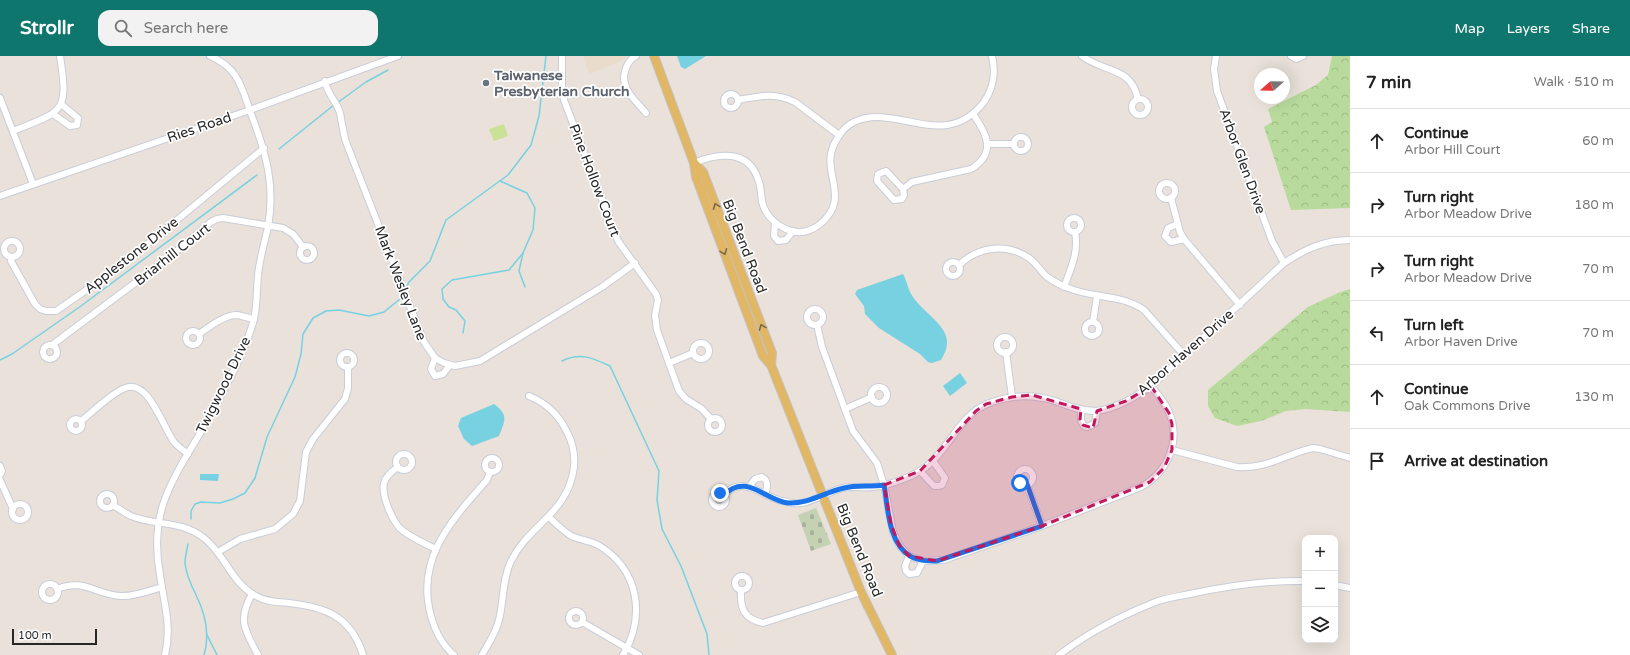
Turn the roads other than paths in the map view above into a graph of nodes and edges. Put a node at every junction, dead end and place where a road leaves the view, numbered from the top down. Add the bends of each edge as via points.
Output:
1 (60, 56) edge
2 (210, 56) edge
3 (398, 56) edge
4 (562, 56) edge
5 (636, 56) edge
6 (654, 56) edge
7 (992, 56) edge
8 (1082, 56) edge
9 (1216, 56) edge
10 (1291, 56) edge
11 (1302, 56) edge
12 (381, 59) edge
13 (324, 82) junction
14 (0, 98) edge
15 (738, 100) dead end
16 (1138, 100) dead end
17 (61, 104) junction
18 (250, 110) junction
19 (646, 113) dead end
20 (53, 114) junction
21 (972, 114) junction
22 (13, 131) junction
23 (839, 136) junction
24 (987, 144) junction
25 (1014, 144) dead end
26 (264, 148) junction
27 (694, 163) junction
28 (33, 184) junction
29 (903, 188) junction
30 (0, 196) edge
31 (1171, 198) dead end
32 (775, 223) junction
33 (1178, 224) junction
34 (268, 226) junction
35 (793, 231) junction
36 (1075, 232) dead end
37 (1184, 239) junction
38 (1350, 240) edge
39 (303, 247) dead end
40 (11, 257) dead end
41 (635, 263) junction
42 (1284, 264) junction
43 (959, 265) dead end
44 (1064, 286) junction
45 (1097, 296) junction
46 (1240, 305) junction
47 (254, 319) junction
48 (1093, 322) dead end
49 (817, 325) dead end
50 (199, 334) dead end
51 (52, 345) dead end
52 (1006, 352) dead end
53 (693, 353) dead end
54 (1184, 355) junction
55 (435, 358) junction
56 (669, 362) junction
57 (450, 365) junction
58 (348, 367) dead end
59 (1151, 386) junction
60 (529, 396) dead end
61 (872, 397) dead end
62 (1012, 397) junction
63 (845, 409) junction
64 (1081, 410) junction
65 (1097, 411) junction
66 (711, 419) dead end
67 (81, 421) dead end
68 (1172, 450) junction
69 (188, 454) junction
70 (1350, 458) edge
71 (932, 461) junction
72 (0, 466) edge
73 (398, 467) dead end
74 (920, 470) junction
75 (490, 472) dead end
76 (0, 475) edge
77 (0, 480) edge
78 (1027, 484) dead end
79 (884, 485) junction
80 (750, 487) junction
81 (765, 494) junction
82 (724, 495) dead end
83 (823, 495) junction
84 (113, 505) dead end
85 (13, 509) dead end
86 (549, 517) junction
87 (159, 522) junction
88 (1042, 526) junction
89 (436, 549) junction
90 (218, 552) junction
91 (909, 556) junction
92 (924, 561) junction
93 (1302, 581) edge
94 (1338, 586) edge
95 (162, 587) junction
96 (1350, 588) edge
97 (57, 589) dead end
98 (741, 590) dead end
99 (861, 592) junction
100 (252, 594) junction
101 (582, 622) dead end
102 (627, 648) junction
103 (165, 655) edge
104 (258, 655) edge
105 (363, 655) edge
106 (454, 655) edge
107 (482, 655) edge
108 (623, 655) edge
109 (639, 655) edge
110 (892, 655) edge
111 (1059, 655) edge

1 - 17 street via 65,89
2 - 18 street, Twigwood Drive via 223,62 236,75
3 - 12 street, Ries Road
4 - 41 street, Pine Hollow Court via 564,100 618,240
5 - 19 street via 628,62 624,82 627,91
6 - 27 main road, Big Bend Road
7 - 21 street via 992,86 987,97
8 - 16 street via 1123,74 1136,89
9 - 42 street, Arbor Glen Drive via 1214,69 1217,91 1272,241
10 - 11 street via 1296,59
12 - 13 street, Ries Road
13 - 18 street, Ries Road
13 - 55 street, Mark Wesley Lane via 340,112 346,142 424,342
14 - 22 street
15 - 23 street via 762,94 788,98
17 - 20 street
17 - 20 street via 78,118 77,125 70,126
18 - 26 street, Twigwood Drive
18 - 28 street, Ries Road
20 - 22 street
21 - 23 street via 957,122 939,125 876,117 860,119
21 - 24 street via 985,131
22 - 28 street
23 - 35 street via 832,147 829,161 836,195 831,213 815,228 804,232
24 - 25 street
24 - 29 street via 983,159 971,169 912,182
26 - 34 street, Twigwood Drive via 271,187
26 - 40 street, Applestone Drive via 154,239 59,309 46,311 35,304
27 - 32 street via 719,155 734,157 747,164 758,176 766,213
27 - 83 main road, Big Bend Road via 696,178 763,356 771,365
28 - 30 street, Ries Road
29 - 29 street via 886,171 878,174 879,185 894,200 903,198
31 - 33 street
32 - 35 street
32 - 35 street via 774,236 778,241 786,240
33 - 37 street
33 - 37 street via 1168,228 1165,236 1171,242
34 - 39 street, Briarhill Court via 288,230
34 - 47 street, Twigwood Drive via 259,269
34 - 51 street, Briarhill Court via 223,218 211,222 132,286
36 - 44 street via 1075,257
37 - 46 street
38 - 42 street, Arbor Haven Drive via 1336,240 1312,247 1298,253
41 - 56 street, Pine Hollow Court via 656,294 657,330
41 - 57 street via 602,287 487,357 467,364
42 - 46 street, Arbor Haven Drive
43 - 44 street via 980,251 997,248 1014,250 1031,259 1046,276
44 - 45 street
45 - 48 street
45 - 54 street via 1136,304
46 - 54 street, Arbor Haven Drive
47 - 50 street via 232,316
47 - 69 street, Twigwood Drive via 224,391
49 - 63 street via 822,347
52 - 62 street
53 - 56 street
54 - 59 street, Arbor Haven Drive
55 - 57 street
55 - 57 street via 431,369 435,376 444,374
56 - 66 street, Pine Hollow Court via 682,395 702,408
58 - 90 street via 345,399 313,439 306,452 302,494 293,514 275,529 240,539
59 - 65 street, Arbor Haven Drive via 1126,402
59 - 68 street via 1169,413
60 - 86 street via 544,404 560,420 573,447 574,463 570,486
61 - 63 street
62 - 64 street, Arbor Haven Drive via 1032,395
62 - 71 street, Arbor Haven Drive via 986,404 976,411
63 - 79 street via 858,438 874,456
64 - 65 street, Arbor Haven Drive
64 - 65 street via 1080,421 1088,426 1095,423
67 - 69 street via 119,391 135,386 149,398 175,444
68 - 70 street via 1237,467 1268,464 1313,448
68 - 88 street via 1164,468 1150,482
69 - 87 street, Twigwood Drive via 166,496
71 - 74 street, Arbor Haven Drive
71 - 74 street via 944,478 942,485 934,486
72 - 76 street
73 - 89 street via 390,473 384,484 392,516 401,530
74 - 79 street, Arbor Haven Drive
75 - 89 street via 487,480 454,517
77 - 85 street
78 - 88 street
79 - 83 street, Arbor Haven Drive via 843,488
79 - 91 street via 893,532 899,545
80 - 81 street, Arbor Haven Drive
80 - 81 street via 755,479 762,477 768,484
80 - 82 street via 736,487
81 - 83 street, Arbor Haven Drive via 789,503 806,502
83 - 99 main road, Big Bend Road
84 - 87 street via 132,516
86 - 102 street via 570,536 591,542 610,554 628,576 635,596 637,614
86 - 107 street via 526,539 514,555 504,583 498,626
87 - 90 street via 192,530
87 - 95 street, Twigwood Drive via 157,548
88 - 92 street via 944,560
89 - 106 street via 428,574 428,602 433,623 441,640
90 - 100 street via 238,582
91 - 92 street
91 - 92 street via 905,566 909,574 917,573
93 - 111 street via 1236,585 1159,601 1103,626
94 - 96 street
95 - 97 street via 120,596 79,584
95 - 103 street, Twigwood Drive via 169,624
98 - 99 street via 741,606 744,612 763,623
99 - 110 main road, Big Bend Road
100 - 104 street via 246,604 243,621
100 - 105 street via 264,600 311,606 330,612 354,634
101 - 102 street
102 - 108 street
102 - 109 street

